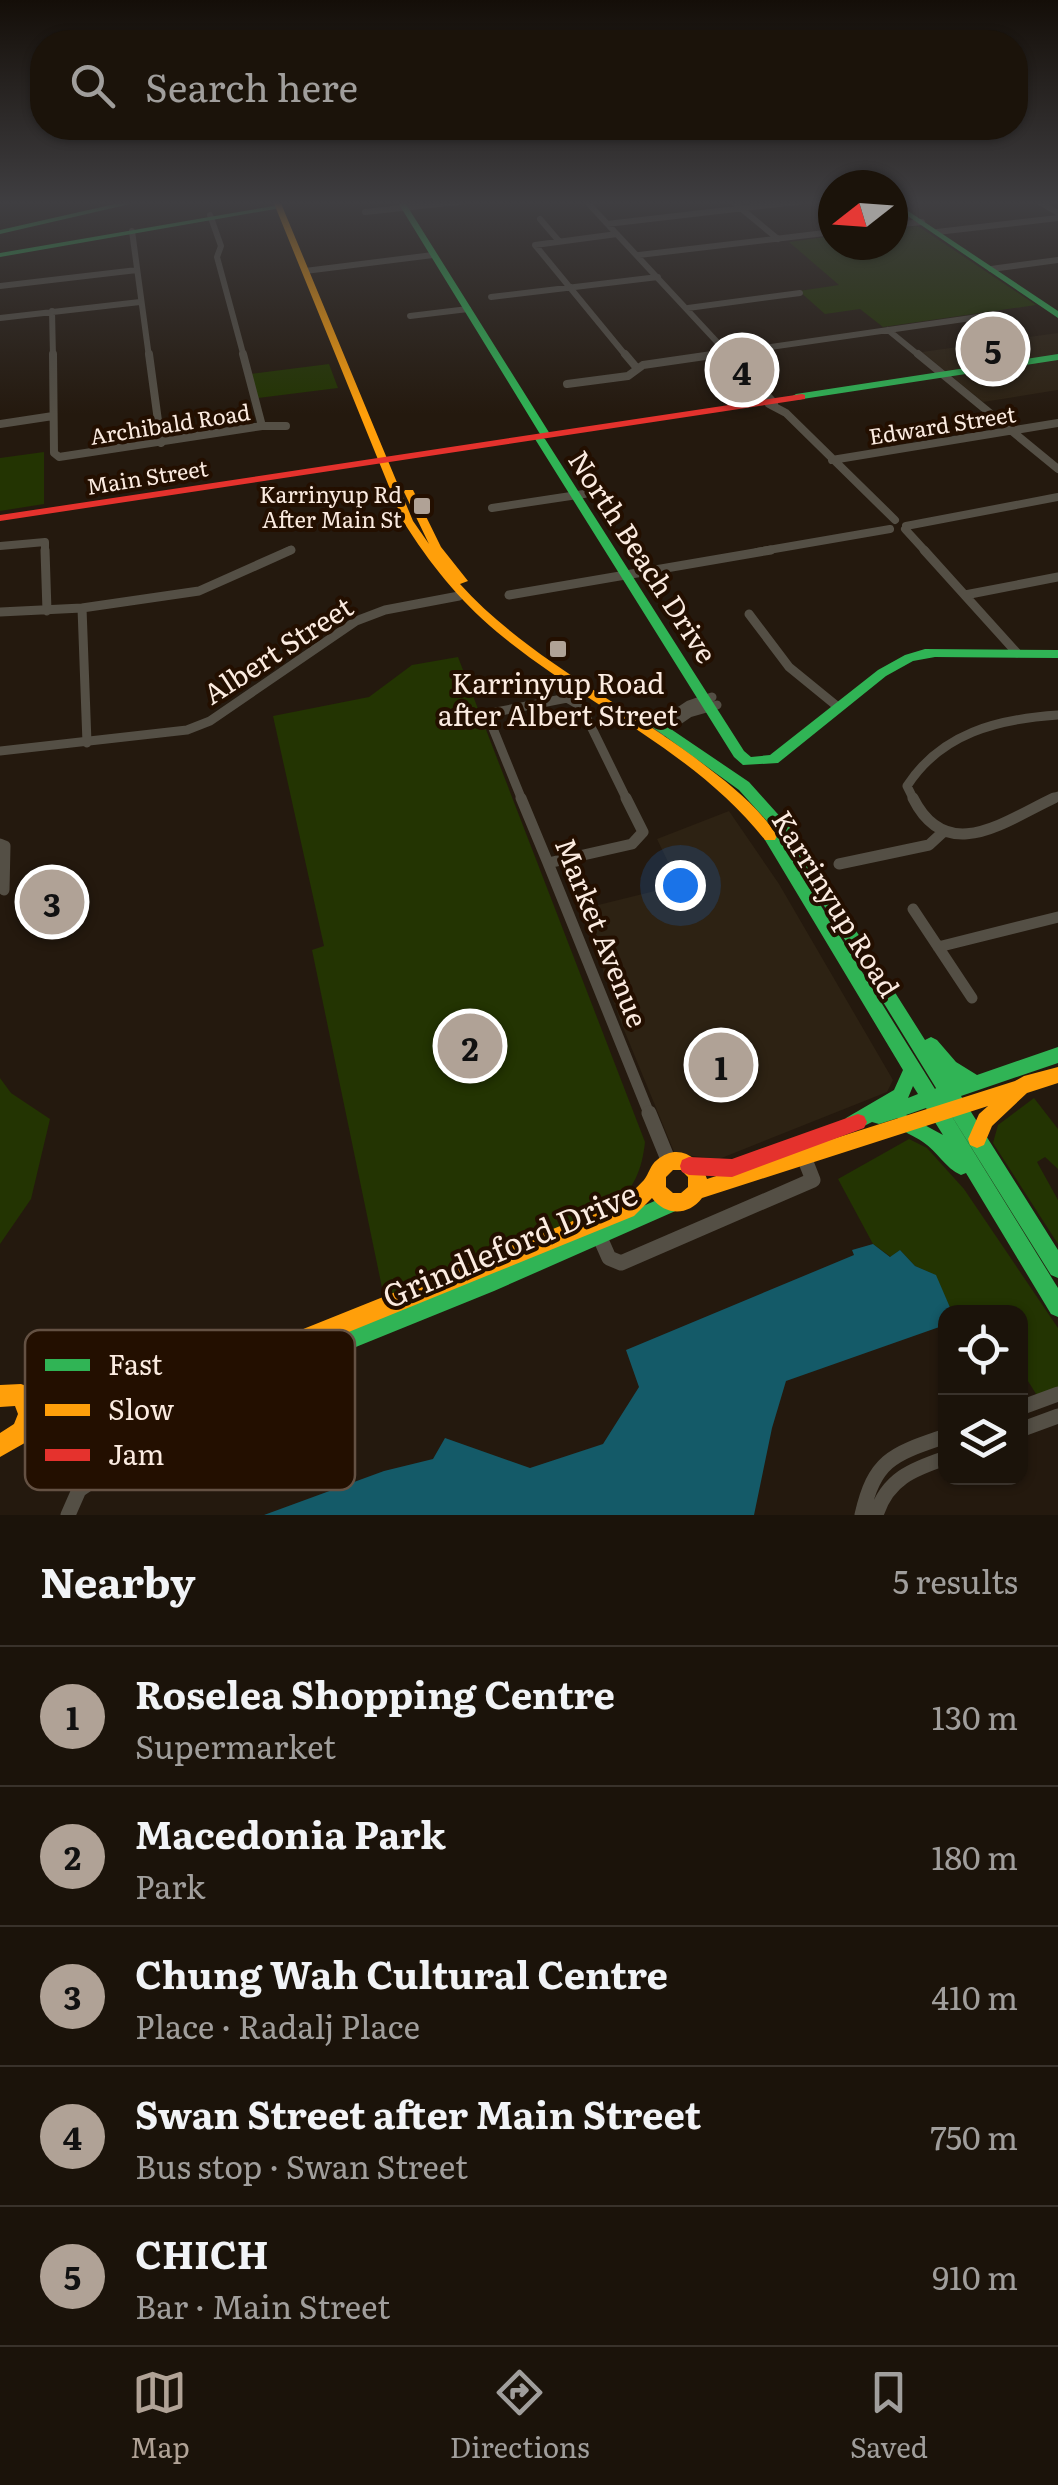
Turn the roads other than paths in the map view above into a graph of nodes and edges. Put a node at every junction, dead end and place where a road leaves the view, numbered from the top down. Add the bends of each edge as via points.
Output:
1 (122, 272) edge
2 (137, 272) edge
3 (221, 272) edge
4 (310, 272) edge
5 (442, 272) edge
6 (555, 272) edge
7 (654, 272) edge
8 (994, 272) edge
9 (658, 276) junction
10 (0, 286) edge
11 (568, 288) junction
12 (800, 293) dead end
13 (491, 297) dead end
14 (140, 302) junction
15 (1052, 307) edge
16 (688, 308) junction
17 (466, 310) junction
18 (52, 312) junction
19 (992, 315) dead end
20 (410, 316) dead end
21 (0, 318) edge
22 (888, 330) junction
23 (729, 352) junction
24 (1058, 359) edge
25 (636, 367) junction
26 (942, 377) junction
27 (567, 384) dead end
28 (774, 401) junction
29 (53, 416) junction
30 (1058, 423) edge
31 (0, 424) edge
32 (262, 426) junction
33 (286, 426) dead end
34 (1012, 430) junction
35 (542, 437) junction
36 (162, 443) junction
37 (388, 460) junction
38 (832, 460) junction
39 (1058, 469) edge
40 (580, 494) junction
41 (1058, 497) edge
42 (492, 508) dead end
43 (0, 518) edge
44 (896, 525) junction
45 (0, 546) edge
46 (291, 550) dead end
47 (631, 574) junction
48 (1058, 576) edge
49 (509, 595) dead end
50 (965, 595) junction
51 (459, 596) junction
52 (82, 608) junction
53 (47, 611) junction
54 (2, 614) edge
55 (749, 614) dead end
56 (1017, 653) junction
57 (1058, 654) edge
58 (711, 702) junction
59 (838, 707) junction
60 (1058, 716) edge
61 (657, 731) junction
62 (88, 743) junction
63 (0, 751) edge
64 (1058, 796) edge
65 (942, 833) junction
66 (0, 844) edge
67 (547, 862) junction
68 (839, 864) dead end
69 (4, 890) dead end
70 (913, 909) dead end
71 (1058, 917) edge
72 (938, 947) junction
73 (972, 998) dead end
74 (894, 1004) junction
75 (1058, 1055) edge
76 (913, 1068) junction
77 (1058, 1075) edge
78 (977, 1084) junction
79 (1024, 1084) junction
80 (953, 1099) junction
81 (934, 1106) junction
82 (906, 1123) junction
83 (852, 1124) junction
84 (977, 1139) junction
85 (802, 1148) junction
86 (669, 1162) junction
87 (689, 1166) junction
88 (733, 1173) junction
89 (655, 1182) junction
90 (697, 1191) junction
91 (674, 1202) junction
92 (1008, 1225) junction
93 (597, 1230) junction
94 (1058, 1268) edge
95 (1058, 1307) edge
96 (348, 1330) edge
97 (1058, 1394) edge
98 (0, 1396) edge
99 (25, 1401) edge
100 (1028, 1405) edge
101 (1058, 1416) edge
102 (25, 1419) edge
103 (1028, 1427) edge
104 (22, 1432) junction
105 (25, 1432) edge
106 (938, 1439) edge
107 (0, 1446) edge
108 (938, 1462) edge
109 (79, 1490) edge
110 (68, 1515) edge
111 (862, 1515) edge
112 (876, 1515) edge

1 - 10 street
2 - 14 street
3 - 32 street
4 - 37 main road
5 - 17 main road, North Beach Drive
6 - 11 street
7 - 9 street
8 - 15 main road
9 - 11 street
9 - 16 street
11 - 13 street
11 - 25 street
12 - 16 street
14 - 18 street
14 - 36 street
16 - 23 street
17 - 20 street
17 - 35 main road, North Beach Drive
18 - 21 street
18 - 29 street
19 - 22 street
22 - 23 street
22 - 26 street
23 - 25 street
23 - 28 street
24 - 26 main road, Main Street
25 - 27 street via 628,376
26 - 28 main road, Main Street
26 - 34 street
28 - 35 main road, Main Street
28 - 38 street
29 - 31 street
29 - 36 street, Archibald Road via 58,458
30 - 34 street, Edward Street
32 - 33 street, Archibald Road
32 - 36 street, Archibald Road
34 - 38 street, Edward Street
34 - 39 street
35 - 37 main road, Main Street
35 - 40 main road, North Beach Drive
37 - 43 main road, Main Street
37 - 51 main road, Karrinyup Road via 422,549
37 - 61 main road, Karrinyup Road via 436,548 475,595
38 - 44 street
40 - 42 street
40 - 47 main road, North Beach Drive
41 - 44 street
44 - 47 street
44 - 50 street
45 - 53 street via 45,542
46 - 52 street via 199,591
47 - 49 street
47 - 58 main road, North Beach Drive
48 - 50 street
50 - 56 street
51 - 61 main road, Karrinyup Road
51 - 62 street, Albert Street via 356,621 210,721 162,736
52 - 53 street
52 - 62 street
53 - 54 street
55 - 59 street via 789,667
56 - 57 main road
56 - 59 main road via 909,658
58 - 59 main road, North Beach Drive via 748,762 760,764
58 - 61 street, North Beach Drive
60 - 65 street via 953,739 915,774 908,789
61 - 74 main road, Karrinyup Road via 711,760 771,813
61 - 76 main road, Karrinyup Road via 768,832
62 - 63 street, Albert Street
64 - 65 street via 1004,826 962,836
65 - 68 street via 929,845
66 - 69 street
67 - 67 street, Market Avenue via 490,722 500,711 566,698 578,703 643,832 632,844
67 - 86 street, Market Avenue
70 - 72 street
71 - 72 street
72 - 73 street
74 - 78 main road via 950,1067
74 - 80 main road, Karrinyup Road
75 - 78 main road
76 - 81 main road, Karrinyup Road
76 - 83 main road via 900,1096
77 - 79 main road
78 - 80 main road
79 - 80 main road
79 - 84 main road via 985,1120
80 - 81 main road
80 - 84 main road, Karrinyup Road
81 - 82 main road
81 - 83 main road
81 - 92 main road, Karrinyup Road
82 - 85 main road
82 - 92 main road via 948,1150
83 - 85 main road
84 - 94 main road, Karrinyup Road
85 - 88 main road
85 - 93 street via 813,1180 620,1264 609,1258
86 - 87 main road
86 - 89 main road
87 - 88 main road
87 - 90 main road
88 - 90 main road
89 - 91 main road
89 - 93 main road, Grindleford Drive
90 - 91 main road via 688,1201
91 - 93 main road, Grindleford Drive
92 - 95 main road, Karrinyup Road
93 - 96 main road, Grindleford Drive
97 - 100 street
98 - 99 main road, Grindleford Drive via 21,1395
101 - 103 street
102 - 104 main road
104 - 105 main road, Grindleford Drive
104 - 107 main road, Grindleford Drive
106 - 111 street via 884,1460 868,1480
108 - 112 street via 890,1483
109 - 110 street

